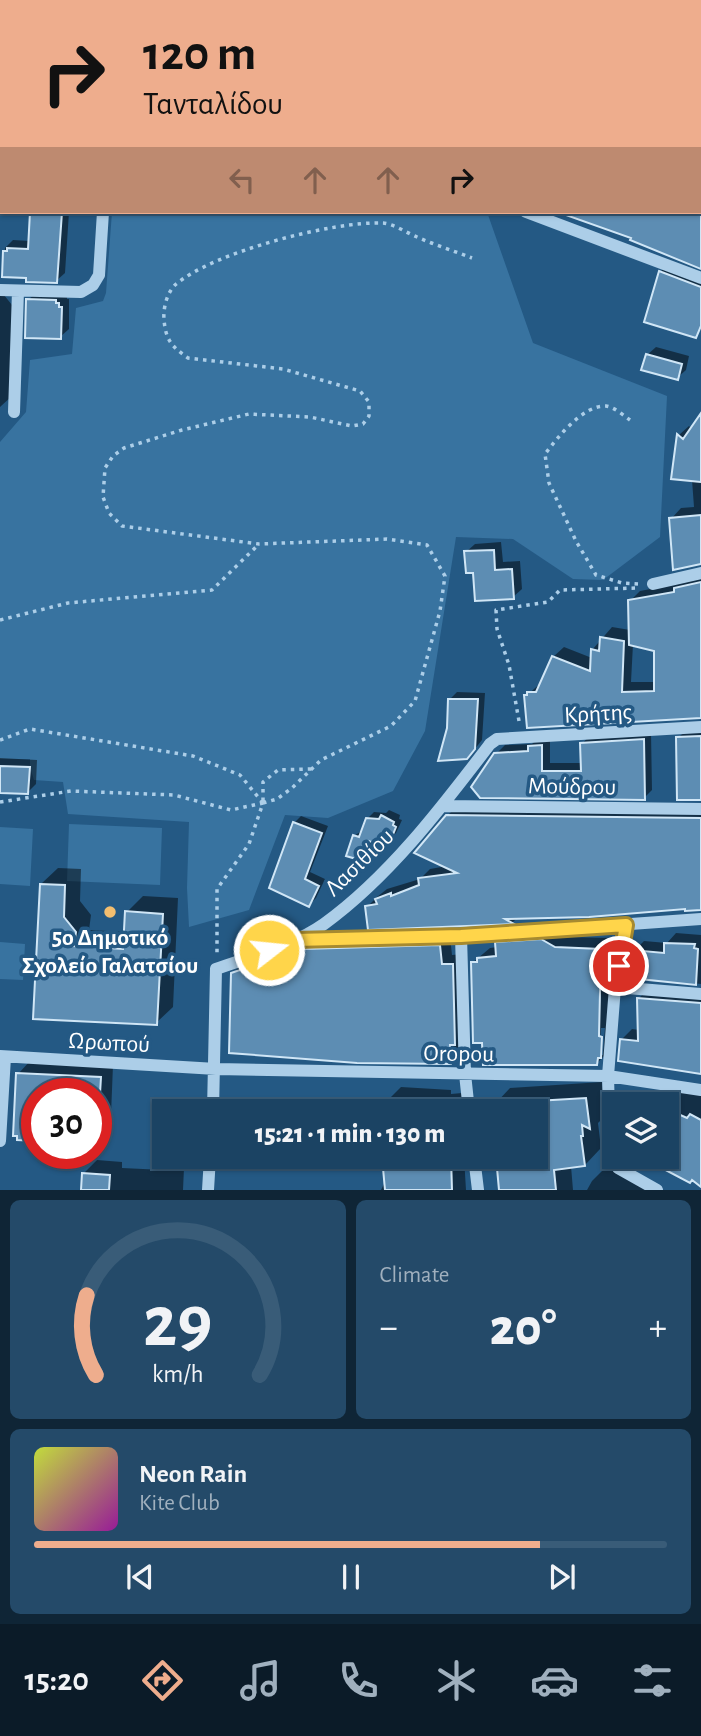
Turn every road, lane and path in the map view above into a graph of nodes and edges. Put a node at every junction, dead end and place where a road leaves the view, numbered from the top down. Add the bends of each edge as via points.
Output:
1 (103, 214) edge
2 (531, 214) edge
3 (472, 258) dead end
4 (701, 278) edge
5 (0, 290) edge
6 (18, 291) junction
7 (14, 412) dead end
8 (630, 420) dead end
9 (259, 544) junction
10 (701, 573) edge
11 (653, 584) junction
12 (0, 620) edge
13 (701, 727) edge
14 (524, 738) junction
15 (497, 739) joint
16 (0, 740) edge
17 (312, 769) junction
18 (0, 802) edge
19 (263, 803) junction
20 (443, 806) junction
21 (701, 809) edge
22 (701, 919) edge
23 (626, 925) junction
24 (461, 936) junction
25 (295, 940) junction
26 (216, 969) junction
27 (615, 987) junction
28 (701, 995) edge
29 (2, 1057) edge
30 (216, 1069) junction
31 (465, 1074) junction
32 (608, 1076) junction
33 (701, 1090) edge
34 (214, 1099) edge
35 (468, 1099) edge
36 (0, 1141) edge
37 (209, 1169) edge
38 (475, 1169) edge
39 (208, 1190) edge
40 (478, 1190) edge
41 (657, 1190) edge

1 - 6 street via 99,275 93,285 80,292
2 - 4 street
3 - 9 path via 386,223 332,226 208,265 174,286 164,313 166,335 188,358 283,369 360,391 369,402 369,416 363,424 249,414 124,448 105,468 103,497 109,513 122,526
5 - 6 street
6 - 7 street
8 - 11 path via 609,406 593,408 562,432 545,454 549,483 596,575 622,583
9 - 12 path via 212,590 68,603
9 - 17 path via 387,539 427,545 444,576 440,611 415,701 391,726 321,760
10 - 11 street
11 - 14 path via 559,590 548,602 496,610
13 - 14 street, Κρήτης
14 - 15 street, Κρήτης
15 - 20 street, Λασιθίου
16 - 19 path via 30,729 193,756 240,775
17 - 19 path via 285,793
17 - 19 path via 278,770 263,782
18 - 19 path via 71,791 174,796 231,810
19 - 26 path via 249,844 217,889
20 - 21 street, Μούδρου
20 - 25 street, Λασιθίου via 365,889 324,925
22 - 23 street
23 - 24 street
23 - 27 street
24 - 25 street
24 - 31 street
25 - 26 street, Λασιθίου
26 - 30 street
27 - 28 street
27 - 32 street
29 - 30 street, Ωρωπού
29 - 36 street
30 - 31 street, Oropou
30 - 34 street
31 - 32 street, Oropou
31 - 35 street
32 - 33 street, Oropou
32 - 41 street via 610,1149 618,1168
37 - 39 street
38 - 40 street

